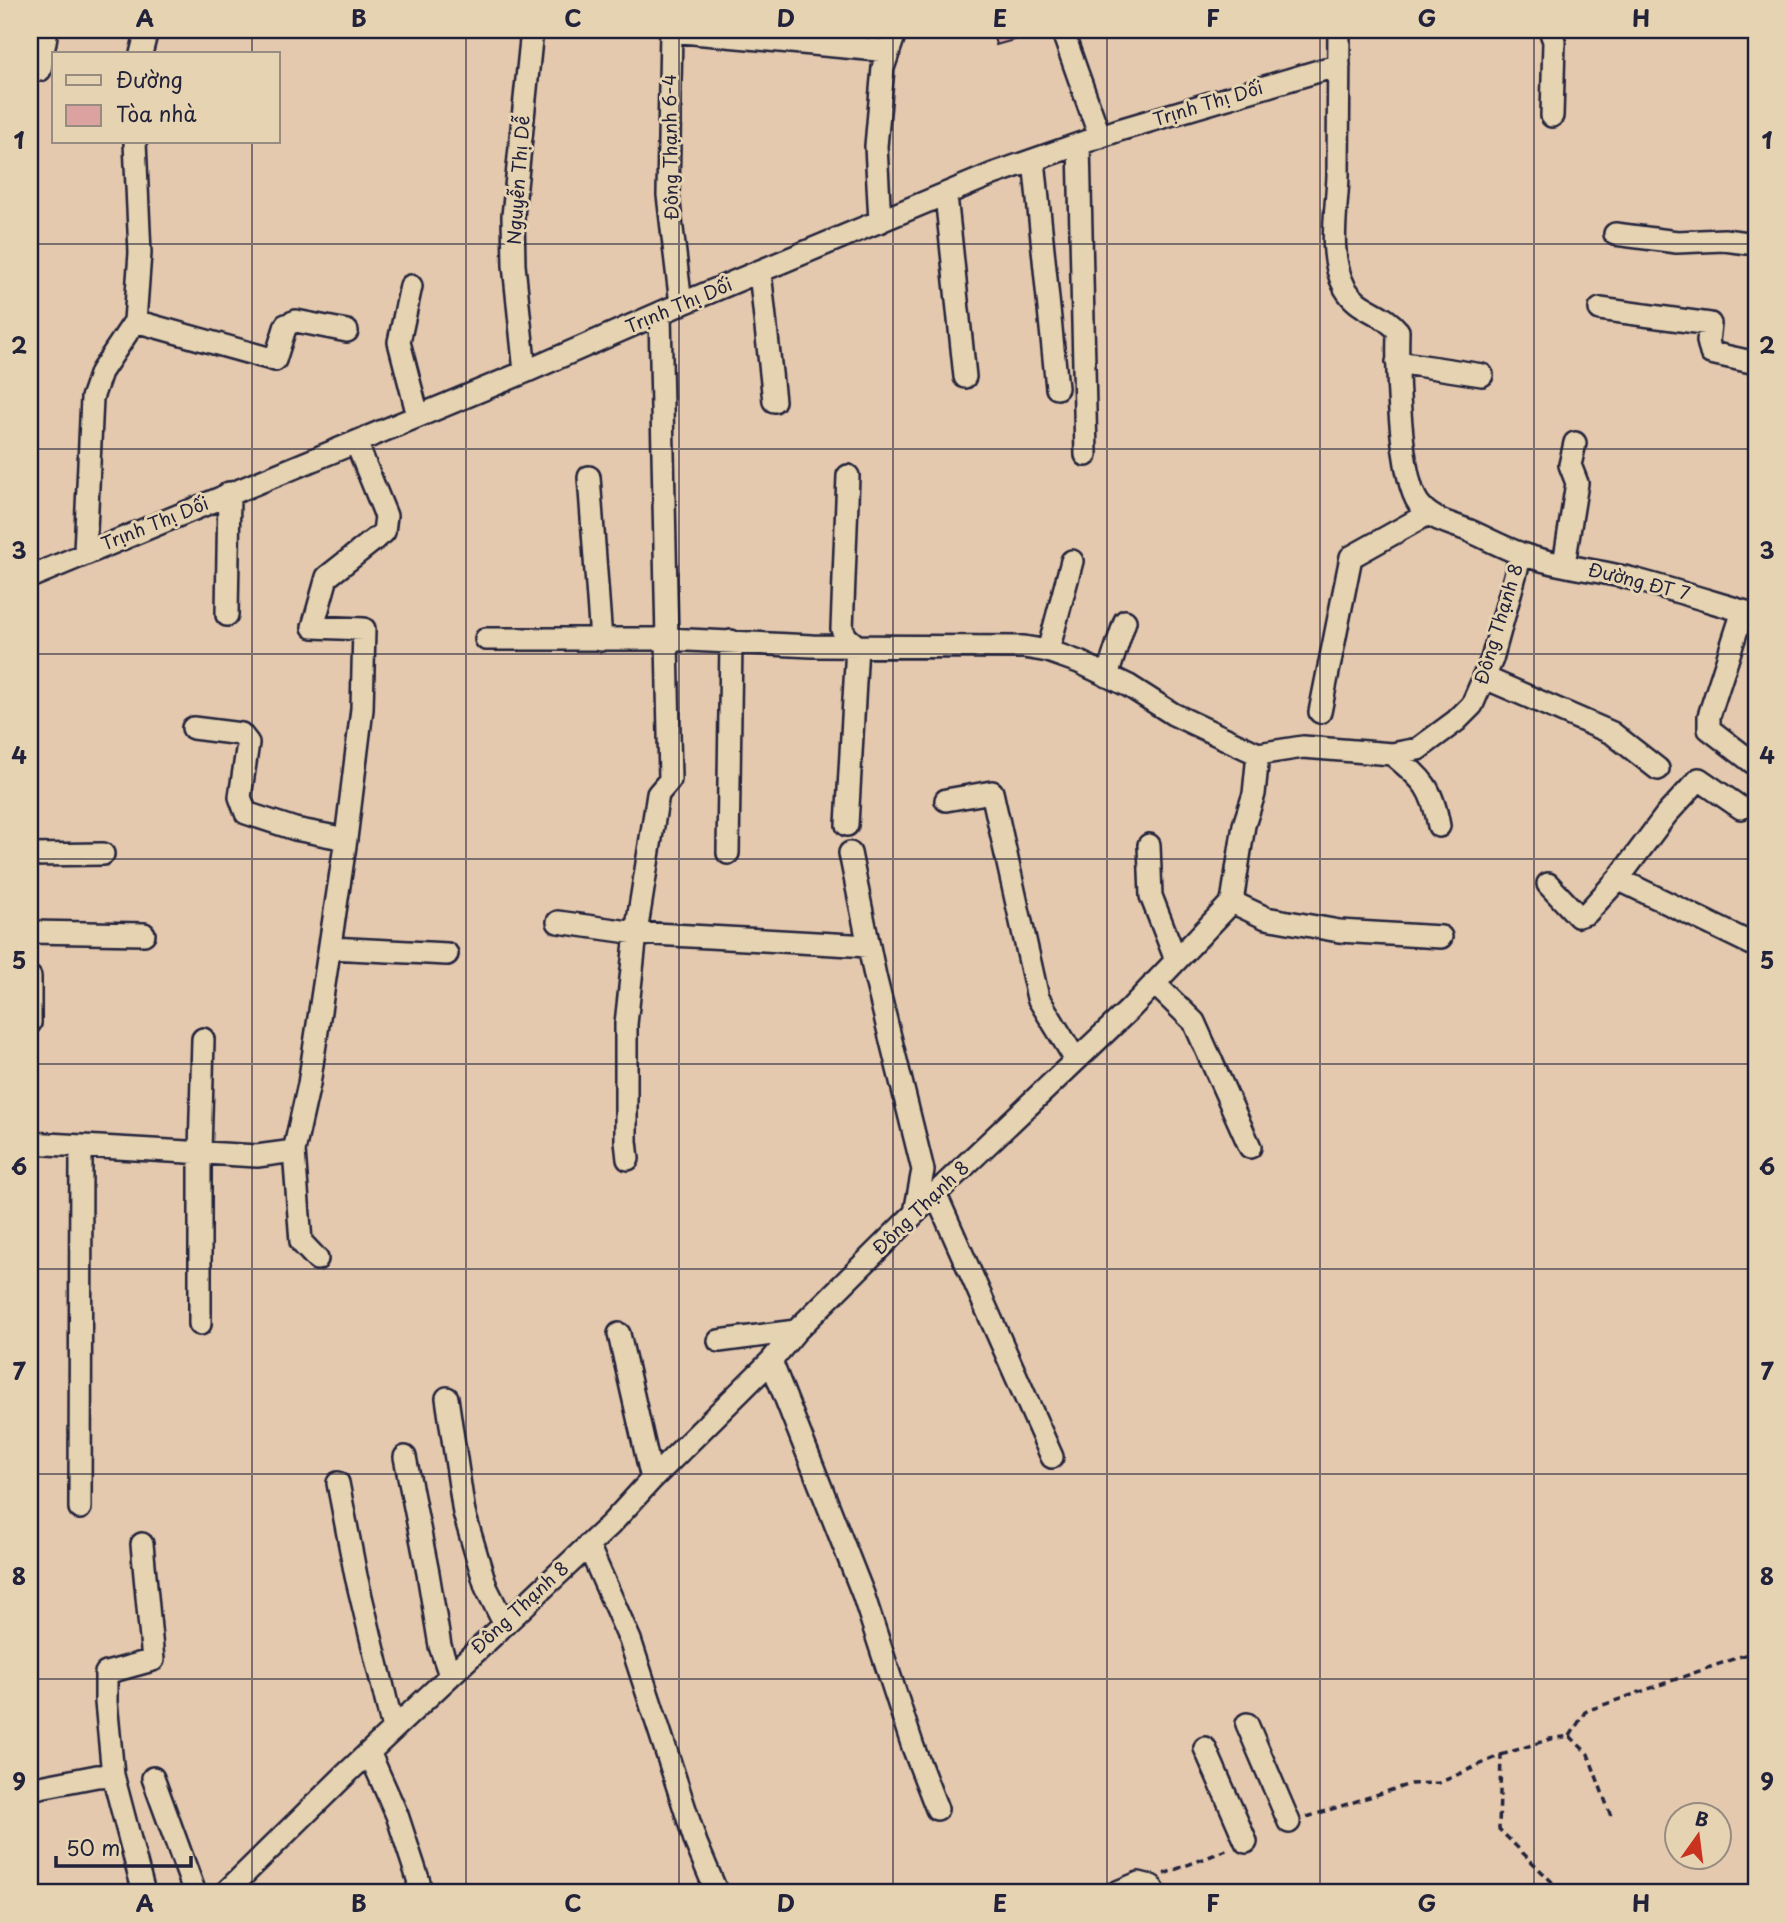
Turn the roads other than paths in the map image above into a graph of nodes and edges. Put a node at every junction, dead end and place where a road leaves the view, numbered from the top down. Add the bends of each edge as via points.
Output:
1 (47, 30) edge
2 (147, 30) edge
3 (532, 30) edge
4 (671, 30) edge
5 (896, 30) edge
6 (1062, 30) edge
7 (1339, 30) edge
8 (1550, 30) edge
9 (889, 51) junction
10 (142, 52) edge
11 (1339, 65) junction
12 (41, 72) edge
13 (1552, 116) dead end
14 (1100, 137) junction
15 (135, 144) edge
16 (1079, 144) junction
17 (1034, 160) junction
18 (946, 195) junction
19 (880, 222) junction
20 (1615, 234) dead end
21 (1756, 244) edge
22 (760, 272) junction
23 (411, 286) dead end
24 (681, 304) junction
25 (1600, 309) dead end
26 (660, 314) junction
27 (135, 321) junction
28 (347, 331) dead end
29 (1397, 362) junction
30 (1756, 363) edge
31 (525, 372) junction
32 (1482, 375) dead end
33 (965, 377) dead end
34 (1057, 388) dead end
35 (774, 401) dead end
36 (418, 416) junction
37 (356, 442) junction
38 (1575, 443) dead end
39 (1086, 455) dead end
40 (848, 475) dead end
41 (589, 477) dead end
42 (229, 493) junction
43 (1428, 513) junction
44 (85, 552) junction
45 (1521, 554) junction
46 (1072, 561) dead end
47 (1564, 564) junction
48 (30, 577) edge
49 (1753, 612) edge
50 (227, 615) dead end
51 (1125, 621) dead end
52 (486, 639) dead end
53 (667, 639) junction
54 (601, 640) junction
55 (731, 641) junction
56 (857, 646) junction
57 (1048, 651) junction
58 (1107, 676) junction
59 (1483, 677) junction
60 (1320, 712) dead end
61 (193, 728) dead end
62 (1258, 754) junction
63 (1392, 754) junction
64 (1756, 765) edge
65 (1658, 769) dead end
66 (947, 800) dead end
67 (1741, 808) dead end
68 (847, 825) dead end
69 (1439, 826) dead end
70 (346, 839) junction
71 (1149, 845) dead end
72 (728, 853) dead end
73 (850, 853) dead end
74 (103, 854) dead end
75 (30, 855) edge
76 (1618, 879) junction
77 (1548, 884) dead end
78 (1232, 902) junction
79 (558, 922) dead end
80 (30, 932) edge
81 (636, 933) junction
82 (144, 934) dead end
83 (1441, 937) dead end
84 (869, 946) junction
85 (1756, 946) edge
86 (330, 948) junction
87 (447, 954) dead end
88 (1176, 960) junction
89 (30, 977) edge
90 (1154, 983) junction
91 (30, 1023) edge
92 (203, 1038) dead end
93 (1076, 1060) junction
94 (30, 1143) edge
95 (81, 1146) junction
96 (1250, 1147) dead end
97 (294, 1151) junction
98 (200, 1153) junction
99 (628, 1159) dead end
100 (936, 1195) junction
101 (915, 1213) junction
102 (317, 1259) dead end
103 (200, 1324) dead end
104 (796, 1331) junction
105 (619, 1334) dead end
106 (719, 1341) dead end
107 (771, 1361) junction
108 (447, 1398) dead end
109 (405, 1457) dead end
110 (1052, 1457) dead end
111 (652, 1479) junction
112 (338, 1483) dead end
113 (80, 1508) dead end
114 (142, 1544) dead end
115 (588, 1545) junction
116 (504, 1623) junction
117 (450, 1675) junction
118 (1247, 1724) dead end
119 (393, 1729) junction
120 (1205, 1748) dead end
121 (369, 1752) junction
122 (113, 1775) junction
123 (153, 1778) dead end
124 (30, 1789) edge
125 (937, 1809) dead end
126 (1289, 1822) road end
127 (1246, 1842) road end
128 (1147, 1888) edge
129 (144, 1893) edge
130 (195, 1893) edge
131 (225, 1893) edge
132 (416, 1893) edge
133 (717, 1893) edge
134 (1115, 1893) edge

1 - 12 street
2 - 10 street
3 - 31 street, Nguyễn Thị Dễ via 513,216
4 - 9 street
4 - 24 street, Đông Thạnh 6-4 via 668,195
5 - 9 street
6 - 14 street
7 - 11 street
8 - 13 street via 1554,41
9 - 19 street via 883,68 876,146
11 - 14 street, Trịnh Thị Dối
11 - 29 street via 1335,245 1340,272 1354,300 1389,319 1398,331
14 - 16 street, Trịnh Thị Dối
15 - 27 street via 140,253
16 - 17 street, Trịnh Thị Dối
16 - 39 street
17 - 18 street, Trịnh Thị Dối
17 - 34 street
18 - 19 street, Trịnh Thị Dối
18 - 33 street
19 - 22 street, Trịnh Thị Dối
20 - 21 street via 1677,242
22 - 24 street, Trịnh Thị Dối
22 - 35 street
23 - 36 street via 399,342
24 - 26 street, Trịnh Thị Dối
25 - 30 street via 1710,324 1711,353
26 - 31 street, Trịnh Thị Dối
26 - 53 street
27 - 28 street via 275,360 286,325 296,321
27 - 44 street via 101,372 92,398
29 - 32 street
29 - 43 street via 1412,492
31 - 36 street, Trịnh Thị Dối
36 - 37 street, Trịnh Thị Dối
37 - 42 street, Trịnh Thị Dối
37 - 70 street via 386,516 384,532 327,577 313,627 364,629 362,709
38 - 47 street via 1570,465 1577,483
40 - 56 street via 842,629
41 - 54 street
42 - 44 street, Trịnh Thị Dối
42 - 50 street
43 - 45 street
43 - 60 street via 1351,557
44 - 48 street, Trịnh Thị Dối
45 - 47 street, Đường ĐT 7
45 - 59 street, Đông Thạnh 8
46 - 57 street
47 - 49 street, Đường ĐT 7
49 - 64 street via 1709,716 1709,729
51 - 58 street
52 - 54 street
53 - 54 street
53 - 55 street
53 - 81 street via 670,780 657,794
55 - 56 street
55 - 72 street
56 - 57 street
56 - 68 street
57 - 58 street
58 - 62 street via 1172,715
59 - 63 street, Đông Thạnh 8 via 1472,705 1456,721 1418,749
59 - 65 street via 1612,733
61 - 70 street via 241,734 247,743 240,796 246,813
62 - 63 street, Đông Thạnh 8 via 1303,747
62 - 78 street
63 - 69 street via 1421,778 1435,801
66 - 93 street via 992,792 1038,998
67 - 76 street via 1699,779
70 - 86 street
71 - 88 street via 1151,896
73 - 84 street
74 - 75 street
76 - 77 street via 1587,913 1578,916
76 - 85 street
78 - 83 street via 1266,918 1339,931
78 - 88 street, Đông Thạnh 8
79 - 81 street
80 - 82 street
81 - 84 street
81 - 99 street via 626,1024
84 - 101 street via 923,1170
86 - 87 street
86 - 97 street
88 - 90 street, Đông Thạnh 8
89 - 91 street
90 - 93 street, Đông Thạnh 8
90 - 96 street via 1194,1022
92 - 98 street
93 - 100 street, Đông Thạnh 8
94 - 95 street
95 - 98 street
95 - 113 street
97 - 98 street via 257,1156
97 - 102 street via 301,1242
98 - 103 street
100 - 101 street, Đông Thạnh 8
100 - 110 street
101 - 104 street, Đông Thạnh 8
104 - 106 street
104 - 107 street, Đông Thạnh 8
105 - 111 street
107 - 111 street, Đông Thạnh 8
107 - 125 street via 863,1594
108 - 116 street via 464,1513 486,1587
109 - 117 street via 440,1646
111 - 115 street, Đông Thạnh 8
112 - 119 street
114 - 122 street via 153,1660 106,1673
115 - 116 street, Đông Thạnh 8
115 - 133 street via 630,1640 696,1843
116 - 117 street, Đông Thạnh 8
117 - 119 street, Đông Thạnh 8
118 - 126 street
119 - 121 street, Đông Thạnh 8
120 - 127 street
121 - 131 street, Đông Thạnh 8
121 - 132 street via 397,1815 419,1882
122 - 124 street
122 - 129 street
123 - 130 street
128 - 134 street

